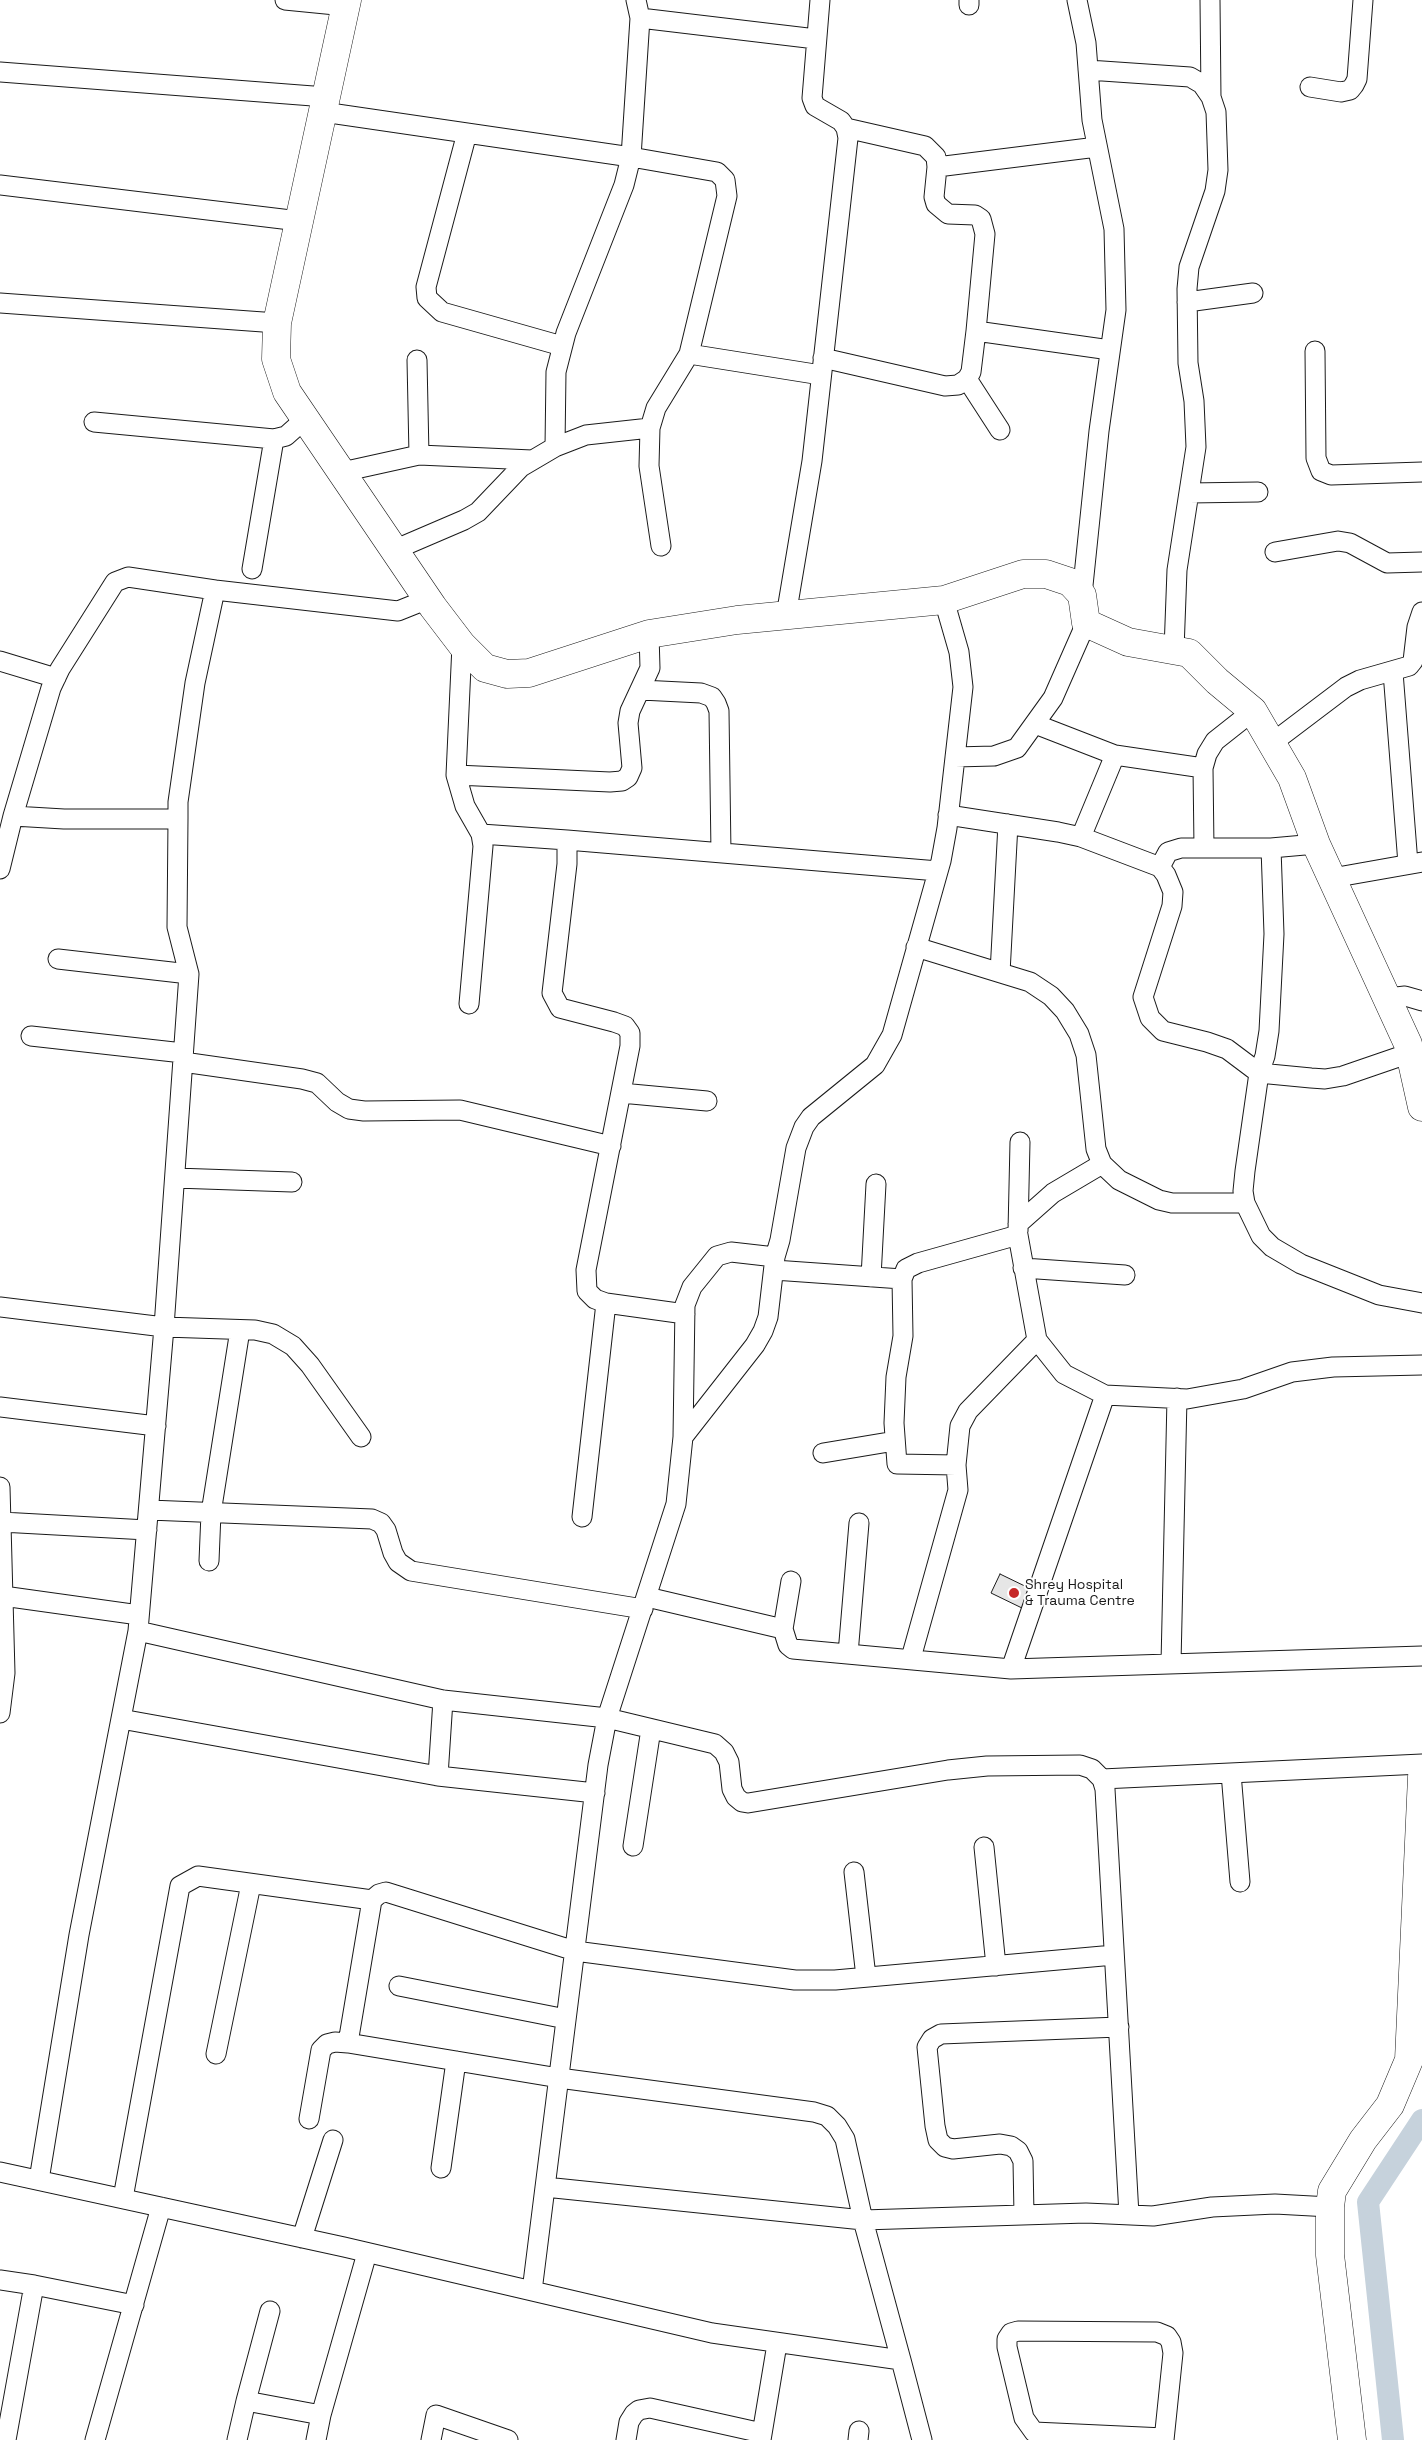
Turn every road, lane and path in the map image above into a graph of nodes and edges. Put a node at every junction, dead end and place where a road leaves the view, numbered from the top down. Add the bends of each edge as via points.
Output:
1 (285, 0) edge
2 (820, 0) edge
3 (1076, 0) edge
4 (1210, 0) edge
5 (1363, 0) edge
6 (347, 3) edge
7 (638, 4) edge
8 (816, 39) junction
9 (1088, 70) junction
10 (0, 72) edge
11 (1310, 87) dead end
12 (1211, 97) junction
13 (325, 105) junction
14 (846, 128) junction
15 (467, 133) junction
16 (1097, 147) junction
17 (631, 157) junction
18 (937, 167) junction
19 (0, 185) edge
20 (299, 221) junction
21 (1253, 293) dead end
22 (1188, 302) junction
23 (0, 303) edge
24 (277, 323) junction
25 (976, 331) junction
26 (562, 346) junction
27 (1110, 350) junction
28 (1315, 351) dead end
29 (689, 354) junction
30 (417, 360) dead end
31 (822, 366) junction
32 (967, 379) junction
33 (306, 420) junction
34 (94, 422) dead end
35 (650, 428) junction
36 (1000, 430) dead end
37 (274, 439) junction
38 (555, 447) junction
39 (419, 455) junction
40 (532, 460) junction
41 (342, 472) junction
42 (1422, 472) edge
43 (1258, 492) dead end
44 (1189, 493) junction
45 (661, 546) dead end
46 (394, 550) junction
47 (1275, 552) dead end
48 (1422, 562) edge
49 (252, 569) dead end
50 (215, 590) junction
51 (1082, 595) junction
52 (428, 600) junction
53 (944, 600) junction
54 (1422, 612) edge
55 (786, 616) junction
56 (1086, 623) junction
57 (649, 634) junction
58 (462, 645) junction
59 (1174, 650) junction
60 (0, 661) edge
61 (1393, 672) junction
62 (56, 678) junction
63 (641, 690) junction
64 (1253, 710) junction
65 (1035, 724) junction
66 (1272, 743) junction
67 (1115, 755) junction
68 (955, 757) junction
69 (1203, 768) junction
70 (456, 775) junction
71 (948, 815) junction
72 (13, 816) junction
73 (178, 819) junction
74 (1008, 824) junction
75 (481, 834) junction
76 (1081, 837) junction
77 (567, 840) junction
78 (1316, 844) junction
79 (1204, 848) junction
80 (1271, 848) junction
81 (721, 853) junction
82 (1415, 863) edge
83 (1160, 867) junction
84 (0, 869) edge
85 (938, 872) junction
86 (1332, 878) junction
87 (916, 947) junction
88 (58, 959) dead end
89 (1000, 973) junction
90 (189, 974) junction
91 (1388, 998) junction
92 (1422, 1001) edge
93 (469, 1004) dead end
94 (31, 1036) dead end
95 (1410, 1053) junction
96 (183, 1058) junction
97 (1259, 1073) junction
98 (621, 1093) junction
99 (707, 1101) dead end
100 (1422, 1107) edge
101 (1020, 1142) dead end
102 (611, 1146) junction
103 (1102, 1164) junction
104 (174, 1178) junction
105 (292, 1182) dead end
106 (876, 1184) dead end
107 (1246, 1203) junction
108 (1018, 1230) junction
109 (774, 1263) junction
110 (1024, 1268) junction
111 (1125, 1275) dead end
112 (871, 1277) junction
113 (902, 1279) junction
114 (606, 1303) junction
115 (1422, 1303) edge
116 (0, 1307) edge
117 (685, 1314) junction
118 (164, 1327) junction
119 (240, 1330) junction
120 (1036, 1340) junction
121 (1422, 1365) edge
122 (1105, 1395) junction
123 (1177, 1398) junction
124 (0, 1407) edge
125 (156, 1426) junction
126 (361, 1437) dead end
127 (683, 1437) junction
128 (895, 1441) junction
129 (823, 1453) dead end
130 (956, 1465) junction
131 (0, 1487) edge
132 (149, 1510) junction
133 (211, 1513) junction
134 (582, 1517) dead end
135 (1, 1522) edge
136 (858, 1524) dead end
137 (147, 1530) junction
138 (209, 1561) dead end
139 (791, 1581) dead end
140 (3, 1596) junction
141 (645, 1603) junction
142 (139, 1623) junction
143 (783, 1629) junction
144 (848, 1654) junction
145 (1422, 1656) edge
146 (911, 1658) junction
147 (1171, 1663) junction
148 (1011, 1669) junction
149 (3, 1673) edge
150 (443, 1700) junction
151 (0, 1714) edge
152 (607, 1718) junction
153 (121, 1719) junction
154 (651, 1729) junction
155 (1422, 1764) edge
156 (1232, 1772) junction
157 (438, 1776) junction
158 (1422, 1777) edge
159 (1102, 1779) junction
160 (595, 1794) junction
161 (633, 1846) dead end
162 (984, 1847) dead end
163 (854, 1872) dead end
164 (1240, 1882) dead end
165 (251, 1884) junction
166 (372, 1900) junction
167 (575, 1951) junction
168 (1114, 1955) junction
169 (996, 1966) junction
170 (866, 1977) junction
171 (399, 1986) dead end
172 (566, 2019) junction
173 (1119, 2027) junction
174 (348, 2043) junction
175 (216, 2054) dead end
176 (456, 2061) junction
177 (559, 2078) junction
178 (310, 2119) dead end
179 (333, 2140) dead end
180 (441, 2168) dead end
181 (0, 2172) edge
182 (39, 2180) junction
183 (545, 2187) junction
184 (123, 2198) junction
185 (161, 2207) junction
186 (1330, 2207) junction
187 (1024, 2215) junction
188 (1129, 2215) junction
189 (863, 2220) junction
190 (302, 2238) junction
191 (367, 2253) junction
192 (0, 2280) edge
193 (34, 2285) junction
194 (532, 2291) junction
195 (134, 2304) junction
196 (270, 2311) dead end
197 (777, 2344) junction
198 (902, 2360) junction
199 (246, 2401) junction
200 (321, 2415) junction
201 (762, 2437) edge
202 (1164, 2439) edge
203 (6, 2440) edge
204 (96, 2440) edge
205 (237, 2440) edge
206 (316, 2440) edge
207 (431, 2440) edge
208 (508, 2440) edge
209 (626, 2440) edge
210 (922, 2440) edge
211 (1352, 2440) edge

1 - 6 street
2 - 8 street
3 - 9 street via 1086,42
4 - 12 street
5 - 11 street via 1354,85 1350,90 1341,92
6 - 13 street
7 - 8 street
7 - 17 street
8 - 14 street via 812,98 816,106 834,115
9 - 12 street via 1190,77 1202,84
9 - 16 street
10 - 13 street
12 - 22 street via 1216,112 1218,170 1215,191 1189,267
13 - 15 street
13 - 20 street
14 - 18 street via 926,146 936,157
14 - 31 street via 848,138
15 - 17 street
15 - 26 street via 426,286 427,298 442,312
16 - 18 street
16 - 27 street via 1114,229 1116,310
17 - 26 street via 624,185
17 - 29 street via 717,172 725,180 727,188
18 - 25 street via 936,204 948,214 975,216 985,226
19 - 20 street
20 - 24 street
21 - 22 street
22 - 44 street via 1188,362 1196,447
23 - 24 street
24 - 33 street via 276,358 287,392
25 - 27 street
25 - 32 street via 971,372
26 - 38 street via 556,372
27 - 51 street
28 - 42 street via 1316,458 1321,472 1332,475
29 - 31 street
29 - 35 street via 656,408
30 - 39 street
31 - 32 street via 945,386 958,385
31 - 55 street via 812,461
32 - 36 street
33 - 37 street via 286,436
33 - 41 street
34 - 37 street
35 - 38 street via 586,435
35 - 45 street via 649,466
37 - 49 street
38 - 40 street
39 - 40 street
39 - 41 street
40 - 46 street via 509,477 478,512
41 - 46 street
43 - 44 street
44 - 59 street via 1177,570
46 - 52 street
47 - 48 street via 1338,541 1350,543 1388,563
50 - 52 street via 398,611
50 - 62 street via 128,577 115,582
50 - 73 street via 195,683
51 - 53 street via 1070,582 1046,574 1024,574
51 - 56 street
52 - 58 street
53 - 55 street
53 - 68 street via 962,670
54 - 61 street via 1413,661
55 - 57 street
56 - 59 street via 1128,642
56 - 65 street via 1053,698
57 - 58 street via 530,673 507,674 485,668
57 - 63 street via 650,668
58 - 70 street
59 - 64 street via 1189,653 1217,682
60 - 62 street
61 - 66 street via 1346,687
61 - 82 street
62 - 72 street
63 - 70 street via 630,711 628,723 632,768 622,781
63 - 81 street via 701,693 716,703
64 - 66 street
64 - 69 street via 1215,741
65 - 67 street
65 - 68 street via 1012,751 994,756
66 - 78 street via 1292,778
67 - 69 street
67 - 76 street
68 - 71 street
69 - 79 street
70 - 75 street via 465,806
71 - 74 street
71 - 85 street
72 - 73 street
72 - 84 street
73 - 90 street via 177,927
74 - 76 street
74 - 89 street
75 - 77 street
75 - 93 street via 483,846
76 - 83 street
77 - 81 street
77 - 98 street via 552,994 560,1008 614,1022 625,1026 630,1033
78 - 80 street
78 - 86 street
79 - 80 street
79 - 83 street via 1181,848 1168,852
80 - 97 street via 1274,934 1270,1031
81 - 85 street
82 - 86 street
83 - 97 street via 1173,892 1168,923 1145,989 1147,1012 1163,1031 1227,1050
85 - 87 street
86 - 91 street
87 - 89 street
87 - 109 street via 892,1035 884,1052 864,1077 811,1117 802,1133 796,1148
88 - 90 street
89 - 103 street via 1030,982 1051,996 1066,1011 1079,1034 1086,1055 1096,1149
90 - 96 street
91 - 92 street via 1405,996
91 - 95 street
94 - 96 street
95 - 97 street via 1325,1079
95 - 100 street
96 - 102 street via 317,1083 349,1109 460,1110
96 - 104 street
97 - 107 street via 1243,1191
98 - 99 street
98 - 102 street
101 - 108 street
102 - 114 street via 586,1270 588,1291 595,1299
103 - 107 street via 1119,1180 1159,1200 1172,1203
103 - 108 street via 1053,1193
104 - 105 street
104 - 118 street
106 - 112 street
107 - 115 street via 1261,1236 1272,1247 1301,1264 1379,1295
108 - 110 street
108 - 113 street via 918,1263 906,1269
109 - 112 street
109 - 117 street via 731,1252 717,1256 692,1288
109 - 127 street via 768,1317 763,1331
110 - 111 street
110 - 120 street
112 - 113 street
113 - 128 street via 903,1336 896,1377
114 - 117 street
114 - 134 street
116 - 118 street
117 - 127 street
118 - 119 street
118 - 125 street
119 - 126 street via 273,1334 293,1346
119 - 133 street
120 - 122 street via 1064,1374
120 - 130 street via 968,1411 960,1426
121 - 123 street via 1333,1367 1292,1372 1243,1389
122 - 123 street
122 - 148 street
123 - 147 street
124 - 125 street
125 - 132 street
127 - 141 street via 676,1504
128 - 129 street
128 - 130 street via 897,1464
130 - 146 street via 958,1490
131 - 135 street
132 - 133 street
132 - 137 street
133 - 138 street
133 - 141 street via 372,1519 382,1523 398,1562 411,1571
135 - 137 street
135 - 140 street
136 - 144 street
137 - 142 street
139 - 143 street
140 - 142 street
140 - 149 street
141 - 143 street
141 - 152 street
142 - 150 street
142 - 153 street
143 - 144 street via 793,1650
144 - 146 street
145 - 147 street
146 - 148 street
147 - 148 street
149 - 151 street
150 - 152 street
150 - 157 street
152 - 154 street
152 - 160 street
153 - 157 street
153 - 182 street via 80,1935
154 - 159 street via 715,1744 729,1762 736,1797 748,1803 987,1766 1080,1765 1092,1769
154 - 161 street
155 - 156 street
156 - 159 street
156 - 164 street
157 - 160 street
158 - 186 street via 1410,2060 1390,2105 1363,2140 1332,2191
159 - 168 street
160 - 167 street
162 - 169 street
163 - 170 street
165 - 166 street
165 - 175 street
165 - 184 street via 198,1876 180,1886
166 - 167 street via 386,1892 396,1894
166 - 174 street
167 - 170 street via 795,1980
167 - 172 street
168 - 169 street
168 - 173 street
169 - 170 street
171 - 172 street
172 - 177 street
173 - 187 street via 941,2034 927,2047 938,2140 953,2149 1000,2144 1018,2151 1023,2161
173 - 188 street
174 - 176 street
174 - 178 street via 334,2042 321,2050
176 - 177 street
176 - 180 street
177 - 183 street
177 - 189 street via 827,2116 845,2139
179 - 190 street
181 - 182 street
182 - 184 street
183 - 189 street
183 - 194 street
184 - 185 street
185 - 190 street
185 - 195 street
186 - 188 street via 1248,2205 1153,2216
186 - 211 street via 1330,2255
187 - 188 street
187 - 189 street
189 - 198 street
190 - 191 street
191 - 194 street
191 - 200 street
192 - 193 street
193 - 195 street
193 - 203 street
194 - 197 street via 712,2333
195 - 204 street
196 - 199 street
197 - 198 street
197 - 201 street
198 - 210 street
199 - 200 street
199 - 205 street
200 - 206 street
201 - 209 street via 650,2408 634,2414
202 - 202 street via 1173,2353 1167,2336 1157,2332 1018,2331 1007,2339 1024,2418 1034,2432
207 - 208 street via 436,2415

